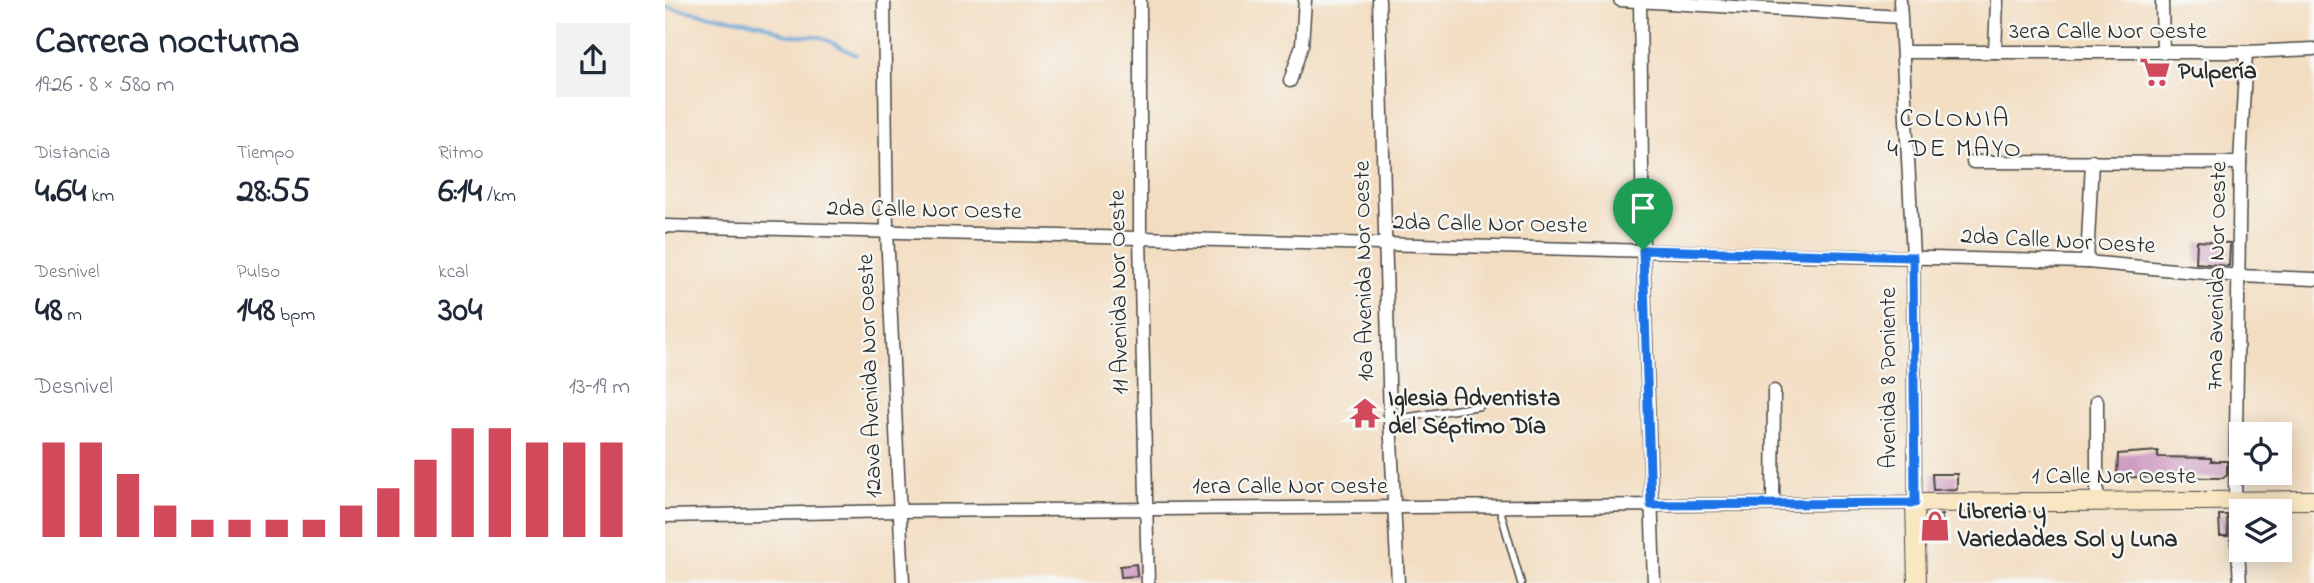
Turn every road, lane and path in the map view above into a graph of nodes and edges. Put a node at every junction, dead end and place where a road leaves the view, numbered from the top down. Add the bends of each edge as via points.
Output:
1 (884, 0) edge
2 (1140, 0) edge
3 (1305, 0) edge
4 (1379, 0) edge
5 (1620, 0) edge
6 (1900, 0) edge
7 (1997, 0) edge
8 (2162, 0) edge
9 (1640, 1) edge
10 (1901, 17) junction
11 (2314, 49) edge
12 (1903, 52) junction
13 (1996, 52) junction
14 (2246, 52) junction
15 (2163, 53) junction
16 (1290, 82) dead end
17 (2092, 161) junction
18 (1973, 162) dead end
19 (2240, 163) junction
20 (665, 226) edge
21 (887, 231) junction
22 (1140, 237) junction
23 (1385, 244) junction
24 (1643, 250) junction
25 (1913, 257) junction
26 (2087, 262) junction
27 (2239, 276) junction
28 (2314, 279) edge
29 (1774, 391) dead end
30 (2097, 401) dead end
31 (1480, 406) dead end
32 (1390, 420) junction
33 (2235, 499) edge
34 (2292, 500) edge
35 (2314, 500) edge
36 (2229, 501) edge
37 (2097, 502) junction
38 (1915, 503) junction
39 (1773, 504) junction
40 (1651, 505) junction
41 (1499, 506) junction
42 (1393, 507) junction
43 (1144, 509) junction
44 (897, 511) junction
45 (665, 516) edge
46 (2239, 562) edge
47 (903, 583) edge
48 (1148, 583) edge
49 (1398, 583) edge
50 (1521, 583) edge
51 (1654, 583) edge
52 (1917, 583) edge
53 (2240, 583) edge

1 - 21 street, 12ava Avenida Nor Oeste
2 - 22 street, 11 Avenida Nor Oeste
3 - 16 street via 1302,45
4 - 23 street, 10a Avenida Nor Oeste
5 - 9 street
6 - 10 street, Avenida 8 Poniente
7 - 13 street
8 - 15 street
9 - 10 street
9 - 24 street
10 - 12 street, Avenida 8 Poniente
11 - 14 street, 3era Calle Nor Oeste
12 - 13 street, 3era Calle Nor Oeste
12 - 25 street, Avenida 8 Poniente
13 - 15 street, 3era Calle Nor Oeste
14 - 15 street, 3era Calle Nor Oeste
14 - 19 street, 7ma avenida Nor Oeste
17 - 18 street
17 - 19 street
17 - 26 street
19 - 27 street, 7ma avenida Nor Oeste
20 - 21 street, 2da Calle Nor Oeste
21 - 22 street, 2da Calle Nor Oeste
21 - 44 street, 12ava Avenida Nor Oeste
22 - 23 street, 2da Calle Nor Oeste
22 - 43 street, 11 Avenida Nor Oeste
23 - 24 street, 2da Calle Nor Oeste
23 - 32 street, 10a Avenida Nor Oeste
24 - 25 street, 2da Calle Nor Oeste
24 - 40 street
25 - 26 street, 2da Calle Nor Oeste
25 - 38 street, Avenida 8 Poniente
26 - 27 street, 2da Calle Nor Oeste
27 - 28 street, 2da Calle Nor Oeste
27 - 33 street, 7ma avenida Nor Oeste
29 - 39 street
30 - 37 street
31 - 32 lane
32 - 42 street, 10a Avenida Nor Oeste
34 - 35 street, 1 Calle Nor Oeste
36 - 37 street, 1 Calle Nor Oeste
37 - 38 street, 1 Calle Nor Oeste
38 - 39 street, 1era Calle Nor Oeste
38 - 52 street, Avenida 8 Poniente
39 - 40 street, 1era Calle Nor Oeste
40 - 41 street, 1era Calle Nor Oeste
40 - 51 street
41 - 42 street, 1era Calle Nor Oeste
41 - 50 lane
42 - 43 street, 1era Calle Nor Oeste
42 - 49 street, 10a Avenida Nor Oeste
43 - 44 street, 1era Calle Nor Oeste
43 - 48 street, 11 Avenida Nor Oeste
44 - 45 street, 1era Calle Nor Oeste
44 - 47 street, 12ava Avenida Nor Oeste
46 - 53 street, 7ma avenida Nor Oeste

